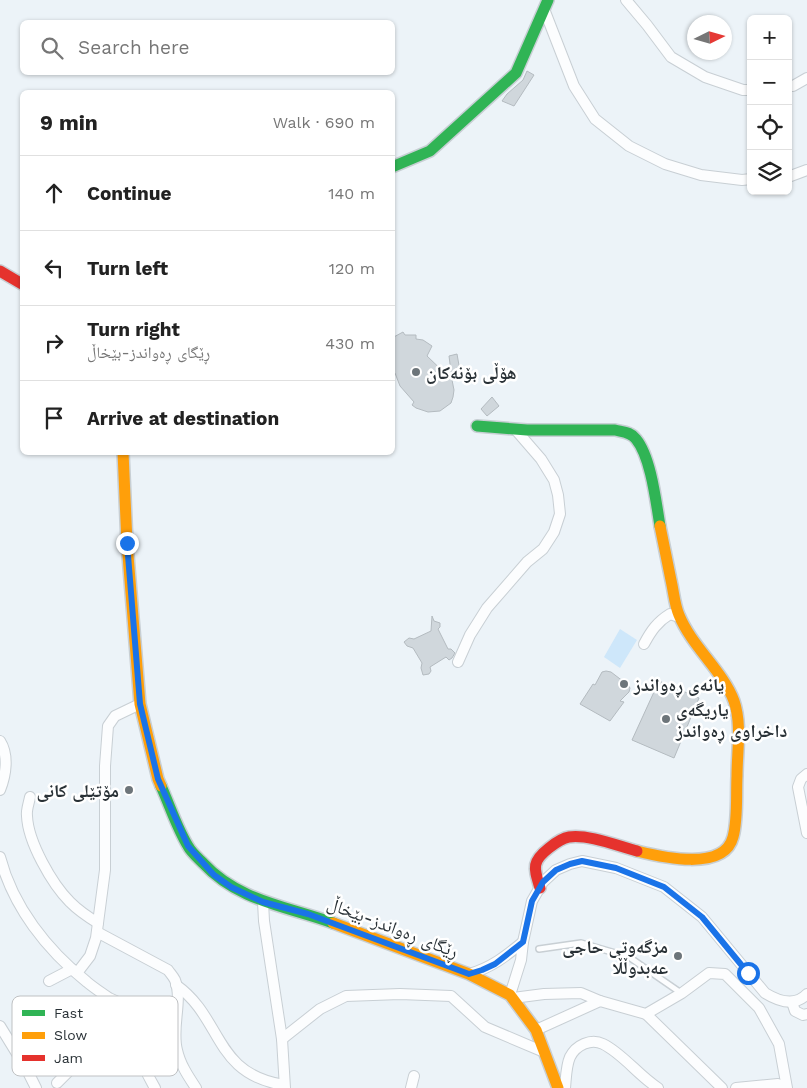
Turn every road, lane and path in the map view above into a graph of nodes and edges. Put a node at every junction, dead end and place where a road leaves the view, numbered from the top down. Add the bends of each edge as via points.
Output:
1 (626, 0) edge
2 (546, 4) edge
3 (807, 78) edge
4 (792, 86) edge
5 (747, 90) edge
6 (395, 166) edge
7 (807, 170) edge
8 (792, 176) edge
9 (747, 179) edge
10 (0, 271) edge
11 (20, 283) edge
12 (477, 426) dead end
13 (515, 429) junction
14 (123, 455) edge
15 (680, 617) junction
16 (644, 644) dead end
17 (458, 662) dead end
18 (140, 704) junction
19 (0, 741) edge
20 (807, 774) edge
21 (0, 790) edge
22 (30, 797) dead end
23 (807, 833) edge
24 (0, 856) edge
25 (540, 888) junction
26 (263, 902) junction
27 (97, 928) junction
28 (523, 942) junction
29 (539, 949) dead end
30 (74, 971) junction
31 (469, 974) junction
32 (49, 981) dead end
33 (176, 985) junction
34 (682, 993) junction
35 (807, 994) edge
36 (108, 996) edge
37 (176, 996) edge
38 (511, 997) junction
39 (600, 1001) junction
40 (792, 1002) junction
41 (646, 1014) junction
42 (807, 1014) edge
43 (0, 1026) edge
44 (536, 1030) junction
45 (282, 1039) junction
46 (12, 1046) edge
47 (544, 1052) junction
48 (178, 1054) edge
49 (30, 1076) edge
50 (64, 1076) edge
51 (149, 1076) edge
52 (414, 1076) dead end
53 (57, 1083) dead end
54 (284, 1086) edge
55 (36, 1088) edge
56 (155, 1088) edge
57 (196, 1088) edge
58 (411, 1088) edge
59 (558, 1088) edge
60 (565, 1088) edge
61 (658, 1088) edge
62 (722, 1088) edge
63 (736, 1088) edge
64 (786, 1088) edge

1 - 5 street via 671,58 705,77
2 - 6 street via 516,74 430,151
2 - 9 street via 574,86 595,119 629,146 665,164 701,175
3 - 4 street
7 - 8 street
10 - 11 street
12 - 13 street
13 - 15 street via 615,430 629,433 636,439 651,479
13 - 17 street via 554,480 560,514 543,549 527,562 487,608
14 - 18 street, ڕێگای ڕەواندز-بێخاڵ
15 - 16 street via 670,614 663,618
15 - 25 street via 688,635 726,686 738,715 733,838 725,850 691,860 665,858 587,838 568,837 539,856 534,868
18 - 26 street, ڕێگای ڕەواندز-بێخاڵ via 158,779 188,846 214,875
18 - 27 street via 115,716 108,726 105,870
19 - 21 street via 5,760 5,777
20 - 23 street via 798,787
22 - 27 street via 26,815 37,850 69,901
24 - 30 street via 27,918 55,954
25 - 28 street via 532,901
25 - 40 street via 556,870 582,861 616,868 664,887 702,917 765,993 778,1001
26 - 31 street, ڕێگای ڕەواندز-بێخاڵ via 308,914
26 - 45 street
27 - 30 street via 90,956
27 - 33 street via 168,970
28 - 31 street via 495,964
28 - 38 street
29 - 34 lane via 581,943 628,958
30 - 32 street
30 - 36 street
31 - 38 street, ڕێگای ڕەواندز-بێخاڵ
33 - 37 street
33 - 54 street via 192,998 218,1040 243,1069 267,1082
34 - 41 street
34 - 64 street via 709,974 725,974 759,1008 779,1044
35 - 40 street
38 - 39 street via 581,993
38 - 44 street, ڕێگای ڕەواندز-بێخاڵ
39 - 41 street
39 - 44 street
40 - 42 street via 795,1011
41 - 62 street
43 - 46 street
44 - 47 street, ڕێگای ڕەواندز-بێخاڵ
45 - 47 street via 320,1009 346,996 451,996 485,1026
45 - 54 street
47 - 59 street, ڕێگای ڕەواندز-بێخاڵ
48 - 57 street
49 - 55 street
50 - 53 street
51 - 56 street
52 - 58 street
60 - 61 street via 571,1056 578,1047 593,1041 614,1051
63 - 64 street via 778,1084

